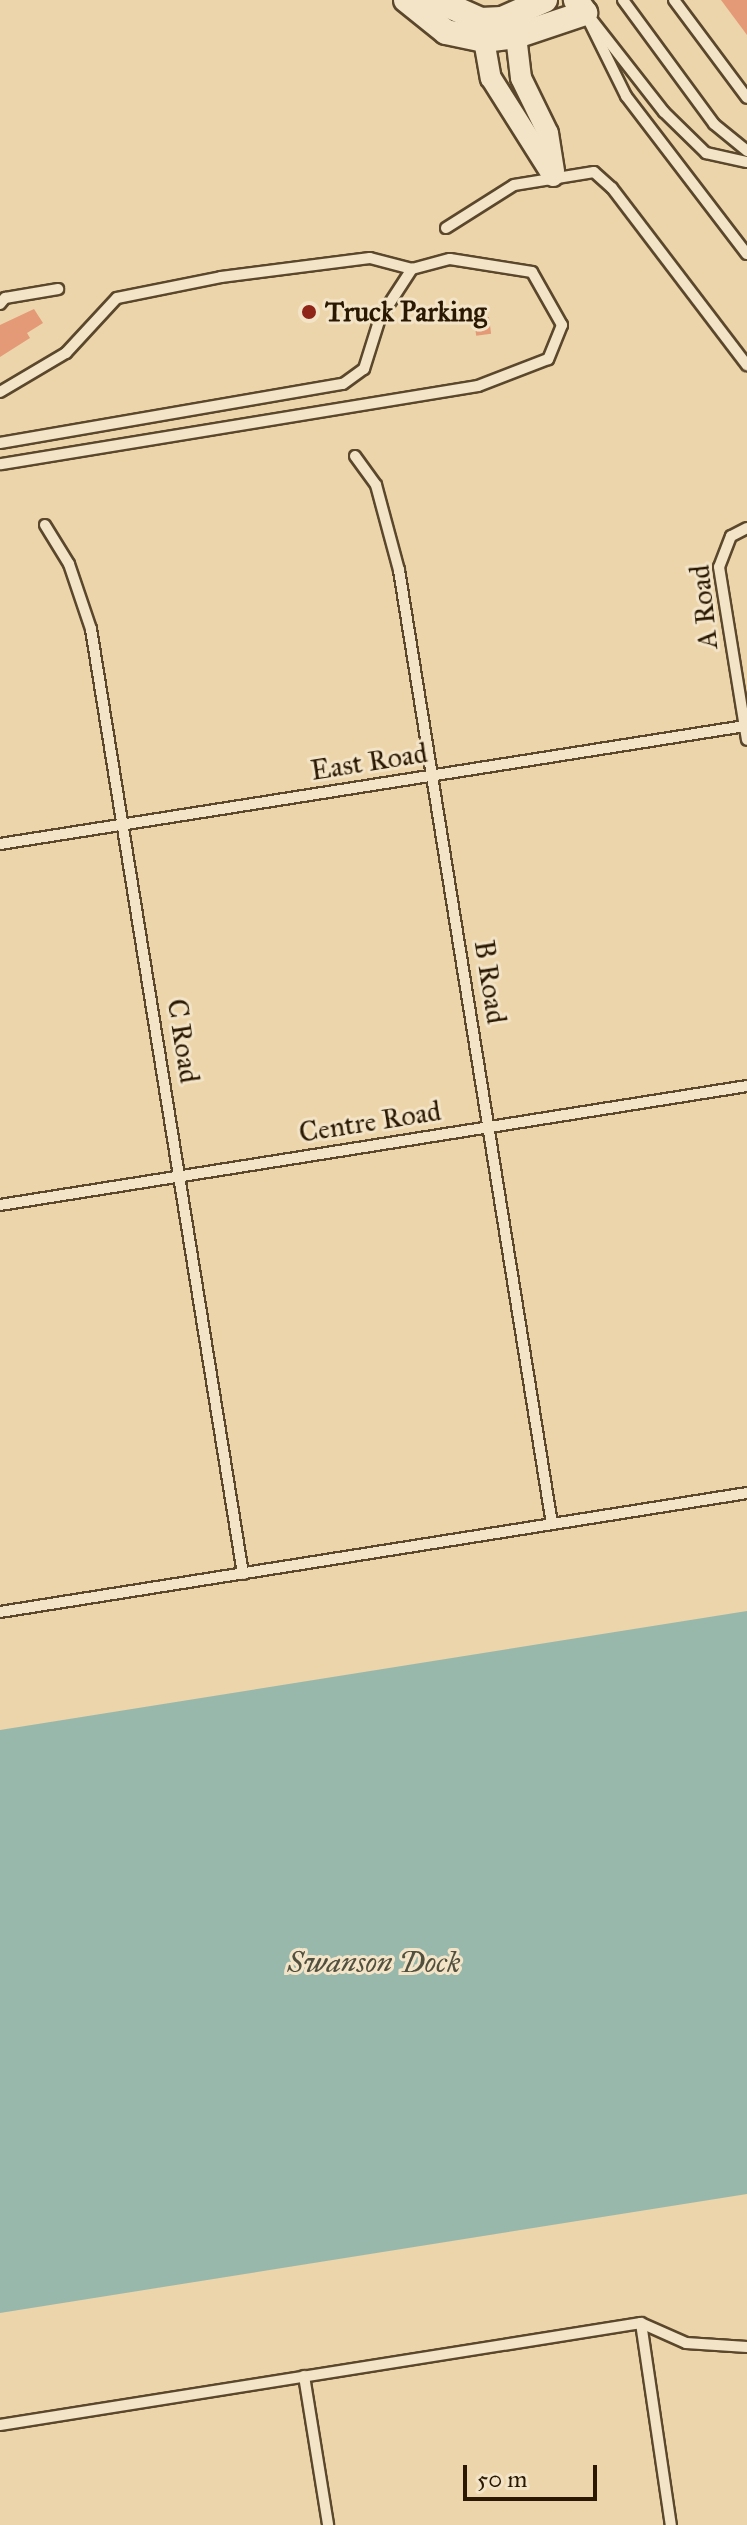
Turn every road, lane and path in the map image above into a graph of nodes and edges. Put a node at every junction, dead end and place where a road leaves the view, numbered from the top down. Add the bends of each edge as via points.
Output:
1 (406, 0) edge
2 (436, 0) edge
3 (545, 0) edge
4 (623, 0) edge
5 (674, 0) edge
6 (580, 6) edge
7 (516, 36) junction
8 (484, 40) junction
9 (747, 98) edge
10 (747, 151) edge
11 (747, 162) edge
12 (553, 176) junction
13 (446, 228) dead end
14 (747, 254) edge
15 (412, 269) junction
16 (58, 289) dead end
17 (0, 304) edge
18 (747, 365) edge
19 (0, 392) edge
20 (0, 443) edge
21 (355, 456) dead end
22 (0, 464) edge
23 (45, 525) dead end
24 (747, 528) edge
25 (745, 726) junction
26 (747, 740) edge
27 (432, 776) junction
28 (124, 825) junction
29 (0, 844) edge
30 (747, 1086) edge
31 (489, 1127) junction
32 (181, 1176) junction
33 (0, 1205) edge
34 (747, 1493) edge
35 (552, 1524) junction
36 (243, 1574) junction
37 (0, 1612) edge
38 (641, 2323) junction
39 (747, 2347) edge
40 (304, 2376) junction
41 (0, 2425) edge
42 (328, 2525) edge
43 (671, 2525) edge

1 - 8 street via 446,32
2 - 3 street via 481,20 502,19
4 - 10 lane via 714,124
5 - 9 lane
6 - 7 street
6 - 11 lane via 664,112 706,153
6 - 14 lane via 626,96
7 - 8 street
7 - 12 street via 521,78 548,133
8 - 12 street via 491,78
12 - 13 lane via 514,185
12 - 18 lane via 584,171 604,179
15 - 19 lane via 370,258 221,277 117,298 66,353
15 - 20 lane via 380,318 364,369 343,384
15 - 22 lane via 450,259 532,272 562,325 548,359 478,386
16 - 17 lane via 5,298
21 - 27 lane, B Road via 376,485 388,525
23 - 28 lane, C Road via 69,564 91,629
24 - 25 lane, A Road via 731,536 719,567
25 - 26 lane, A Road
25 - 27 lane, East Road
27 - 28 lane, East Road
27 - 31 lane, B Road
28 - 29 lane, East Road
28 - 32 lane, C Road
30 - 31 lane, Centre Road
31 - 32 lane, Centre Road
31 - 35 lane, B Road
32 - 33 lane, Centre Road
32 - 36 lane, C Road
34 - 35 lane
35 - 36 lane
36 - 37 lane
38 - 39 lane via 686,2343
38 - 40 lane
38 - 43 lane
40 - 41 lane
40 - 42 lane

